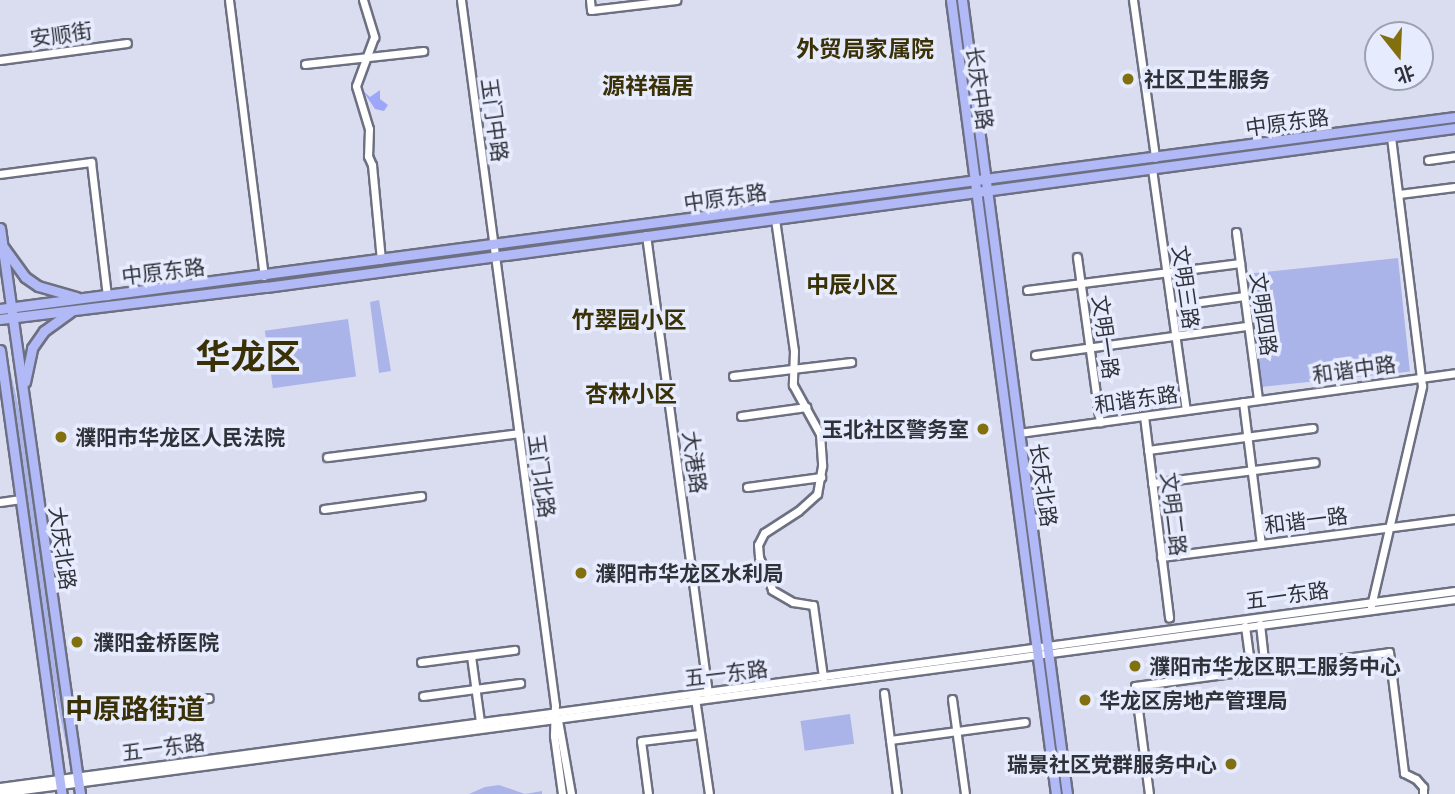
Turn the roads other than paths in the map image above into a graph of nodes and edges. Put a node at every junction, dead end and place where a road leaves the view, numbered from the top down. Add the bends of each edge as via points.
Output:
1 (229, 0) edge
2 (363, 0) edge
3 (461, 0) edge
4 (590, 0) edge
5 (676, 0) edge
6 (951, 0) edge
7 (962, 0) edge
8 (1133, 0) edge
9 (127, 43) dead end
10 (423, 51) dead end
11 (368, 57) junction
12 (0, 60) edge
13 (305, 64) dead end
14 (1455, 117) edge
15 (1455, 128) edge
16 (1391, 137) junction
17 (1455, 156) edge
18 (1155, 157) junction
19 (1428, 160) dead end
20 (1153, 169) junction
21 (0, 174) edge
22 (986, 180) junction
23 (975, 181) junction
24 (1455, 187) edge
25 (987, 191) junction
26 (976, 192) junction
27 (1399, 194) junction
28 (775, 219) junction
29 (0, 228) edge
30 (1236, 232) dead end
31 (646, 235) junction
32 (2, 244) junction
33 (494, 245) junction
34 (495, 255) junction
35 (1077, 257) dead end
36 (382, 260) junction
37 (1240, 263) junction
38 (1167, 272) junction
39 (264, 276) junction
40 (1081, 283) junction
41 (1027, 290) dead end
42 (107, 296) junction
43 (1244, 296) junction
44 (81, 299) junction
45 (1171, 306) junction
46 (0, 309) edge
47 (74, 310) junction
48 (12, 312) junction
49 (0, 319) edge
50 (1248, 326) junction
51 (1176, 336) junction
52 (1090, 348) junction
53 (0, 350) edge
54 (1035, 355) dead end
55 (851, 362) dead end
56 (794, 369) junction
57 (1455, 373) edge
58 (2, 374) edge
59 (733, 376) dead end
60 (1422, 378) junction
61 (24, 390) junction
62 (1258, 400) junction
63 (1243, 402) junction
64 (806, 407) junction
65 (1186, 410) junction
66 (741, 416) dead end
67 (1144, 416) junction
68 (1100, 422) junction
69 (1313, 428) dead end
70 (519, 433) junction
71 (1019, 433) junction
72 (1247, 437) junction
73 (1148, 450) junction
74 (327, 457) dead end
75 (1315, 462) dead end
76 (1252, 470) junction
77 (821, 477) junction
78 (1152, 483) junction
79 (747, 486) dead end
80 (421, 496) dead end
81 (21, 499) junction
82 (0, 502) edge
83 (324, 509) dead end
84 (1455, 519) edge
85 (1389, 527) junction
86 (1261, 544) junction
87 (1161, 557) junction
88 (1455, 592) edge
89 (1455, 599) edge
90 (1371, 606) junction
91 (1169, 617) dead end
92 (1260, 624) junction
93 (1245, 626) junction
94 (1048, 649) junction
95 (514, 650) dead end
96 (1037, 650) junction
97 (471, 656) junction
98 (421, 662) dead end
99 (1265, 669) junction
100 (1251, 671) junction
101 (822, 677) junction
102 (520, 683) dead end
103 (475, 689) junction
104 (708, 692) junction
105 (884, 693) dead end
106 (423, 696) dead end
107 (695, 697) junction
108 (209, 698) dead end
109 (952, 699) dead end
110 (162, 704) dead end
111 (556, 717) junction
112 (480, 722) junction
113 (1025, 722) dead end
114 (956, 731) junction
115 (700, 734) junction
116 (890, 740) junction
117 (78, 779) junction
118 (61, 786) edge
119 (0, 787) edge
120 (0, 793) edge
121 (80, 794) edge
122 (562, 794) edge
123 (571, 794) edge
124 (648, 794) edge
125 (709, 794) edge
126 (897, 794) edge
127 (959, 794) edge
128 (965, 794) edge
129 (1056, 794) edge
130 (1067, 794) edge
131 (1149, 794) edge
132 (1423, 794) edge

1 - 39 street
2 - 11 street via 374,33
3 - 33 street, 玉门中路
4 - 5 street via 591,10
6 - 23 main road, 长庆中路
7 - 22 main road, 长庆中路
8 - 18 street
9 - 12 street, 安顺街
10 - 11 street
11 - 13 street
11 - 36 street via 356,86 370,134 368,156
14 - 18 main road, 中原东路
15 - 16 main road, 中原东路
16 - 20 main road, 中原东路
16 - 27 street
17 - 19 street
18 - 22 main road, 中原东路
20 - 25 main road, 中原东路
20 - 38 street, 文明三路
21 - 42 street via 91,162
22 - 23 main road, 中原东路
22 - 25 main road, 长庆北路
23 - 26 main road, 长庆北路
23 - 33 main road, 中原东路
24 - 27 street
25 - 26 main road, 中原东路
25 - 71 main road, 长庆北路
26 - 28 main road, 中原东路
26 - 96 main road, 长庆北路
27 - 60 street
28 - 31 main road, 中原东路
28 - 56 street
29 - 32 main road, 大庆北路
30 - 37 street, 文明四路
31 - 34 main road, 中原东路
31 - 104 street, 大港路
32 - 44 main road via 25,277 38,286
32 - 48 main road, 大庆北路
33 - 34 street, 玉门北路
33 - 36 main road, 中原东路
34 - 47 main road, 中原东路
34 - 70 street, 玉门北路
35 - 40 street, 文明一路
36 - 39 main road, 中原东路
37 - 38 street
37 - 43 street, 文明四路
38 - 40 street
38 - 45 street, 文明三路
39 - 42 main road, 中原东路
40 - 41 street
40 - 52 street, 文明一路
42 - 44 main road, 中原东路
43 - 45 street
43 - 50 street, 文明四路
44 - 48 main road, 中原东路
45 - 51 street, 文明三路
46 - 48 main road, 中原东路
47 - 48 main road, 中原东路
47 - 61 main road via 44,331 32,348
48 - 49 main road, 中原东路
48 - 61 main road, 大庆北路
50 - 51 street
50 - 62 street, 文明四路
51 - 52 street
51 - 65 street, 文明三路
52 - 54 street
52 - 68 street, 文明一路
53 - 58 main road, 大庆北路
55 - 56 street
56 - 59 street
56 - 64 street via 793,386
57 - 60 street, 和谐中路
58 - 81 main road, 大庆北路
60 - 62 street, 和谐中路
60 - 85 street
61 - 117 main road, 大庆北路
62 - 63 street, 和谐东路
63 - 65 street, 和谐东路
63 - 72 street
64 - 66 street
64 - 77 street via 820,434
65 - 67 street, 和谐东路
67 - 68 street, 和谐东路
67 - 73 street, 文明二路
68 - 71 street, 和谐东路
69 - 72 street
70 - 74 street
70 - 111 street, 玉门北路
71 - 94 main road, 长庆北路
72 - 73 street
72 - 76 street
73 - 78 street, 文明二路
75 - 76 street
76 - 78 street
76 - 86 street
77 - 79 street
77 - 101 street via 810,502 771,526 758,545 762,571 772,590 793,602 813,605
78 - 87 street, 文明二路
80 - 83 street
81 - 82 street
81 - 118 main road, 大庆北路
84 - 85 street, 和谐一路
85 - 86 street, 和谐一路
85 - 90 street
86 - 87 street, 和谐一路
87 - 91 street, 文明二路
88 - 90 street, 五一东路
89 - 90 street, 五一东路
90 - 92 street, 五一东路
90 - 94 street, 五一东路
92 - 93 street, 五一东路
92 - 99 street
93 - 94 street, 五一东路
93 - 100 street
94 - 96 street, 五一东路
94 - 130 main road, 长庆北路
95 - 97 street
96 - 101 street, 五一东路
96 - 107 street, 五一东路
96 - 129 main road, 长庆北路
97 - 98 street
97 - 103 street
99 - 100 street
99 - 132 street via 1389,652 1404,773 1416,779
100 - 131 street via 1135,687
101 - 104 street, 五一东路
102 - 103 street
103 - 106 street
103 - 112 street
104 - 107 street, 五一东路
105 - 116 street
107 - 111 street, 五一东路
107 - 115 street
108 - 110 street
109 - 114 street
111 - 112 street, 五一东路
111 - 117 street, 五一东路
111 - 122 street, 玉门北路
111 - 123 street, 玉门北路
112 - 117 street, 五一东路
113 - 114 street
114 - 116 street
114 - 128 street
115 - 124 street via 641,741
115 - 125 street
116 - 126 street
117 - 118 street, 五一东路
117 - 121 main road, 大庆北路
118 - 119 street, 五一东路
118 - 120 street, 五一东路
127 - 128 street

